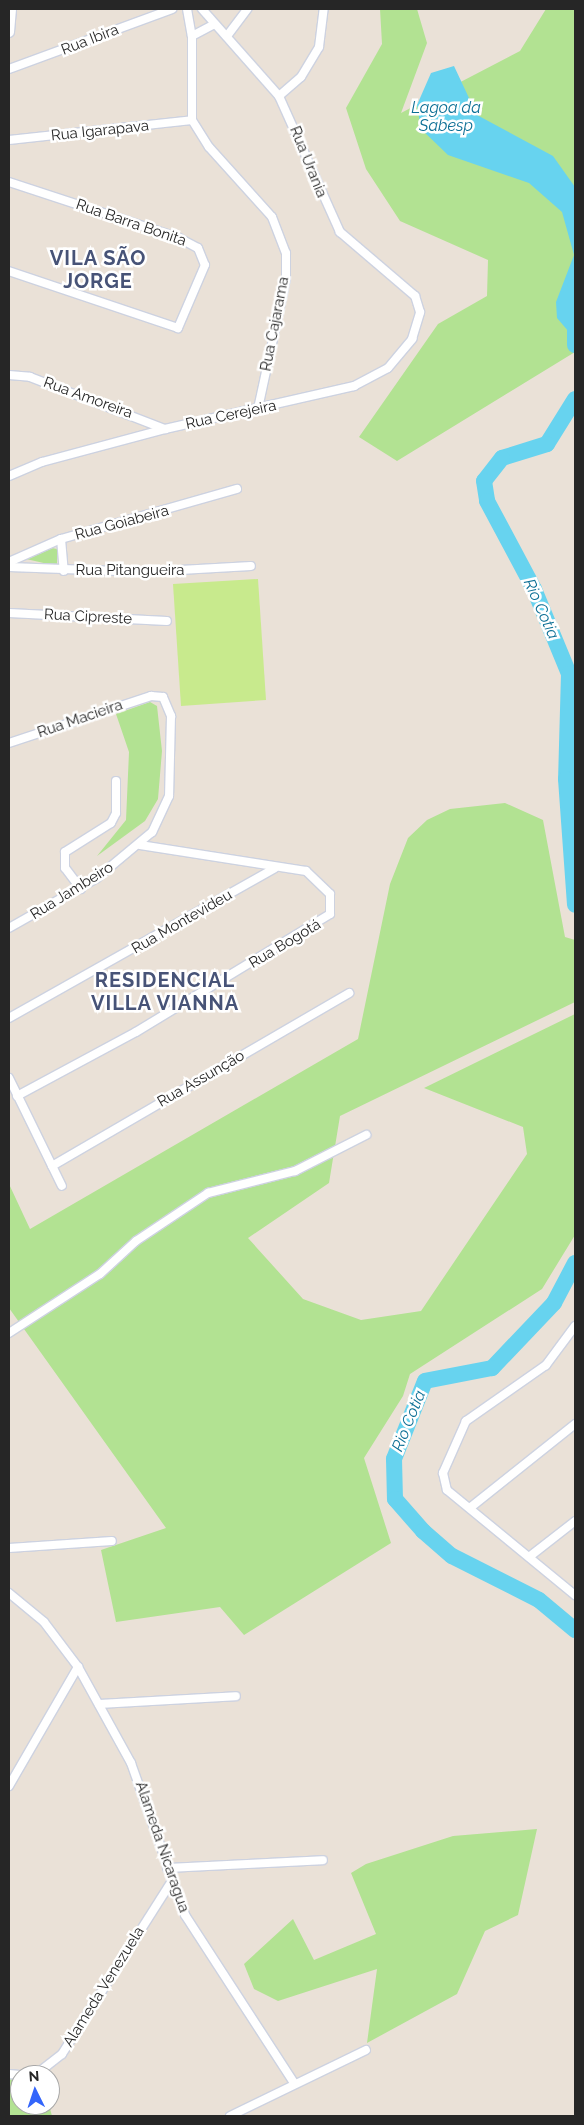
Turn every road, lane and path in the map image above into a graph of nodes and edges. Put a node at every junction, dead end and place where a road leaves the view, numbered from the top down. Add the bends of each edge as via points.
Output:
1 (11, 9) edge
2 (172, 9) edge
3 (187, 9) edge
4 (202, 9) edge
5 (247, 9) edge
6 (324, 9) edge
7 (213, 25) junction
8 (9, 32) edge
9 (192, 36) junction
10 (226, 36) junction
11 (9, 69) edge
12 (279, 96) junction
13 (192, 120) junction
14 (9, 140) edge
15 (9, 182) edge
16 (9, 271) edge
17 (420, 312) joint
18 (9, 375) edge
19 (258, 409) junction
20 (165, 428) junction
21 (9, 476) edge
22 (237, 489) dead end
23 (61, 539) junction
24 (9, 562) edge
25 (251, 566) dead end
26 (9, 568) edge
27 (64, 571) junction
28 (9, 613) edge
29 (167, 621) dead end
30 (151, 696) joint
31 (9, 743) edge
32 (116, 781) dead end
33 (140, 845) junction
34 (275, 868) junction
35 (81, 888) junction
36 (9, 928) edge
37 (350, 993) dead end
38 (9, 1018) edge
39 (9, 1078) edge
40 (17, 1096) junction
41 (366, 1135) dead end
42 (52, 1166) junction
43 (62, 1186) dead end
44 (575, 1326) edge
45 (9, 1333) edge
46 (575, 1424) edge
47 (471, 1507) junction
48 (575, 1521) edge
49 (112, 1541) dead end
50 (9, 1548) edge
51 (529, 1557) junction
52 (9, 1593) edge
53 (575, 1595) edge
54 (78, 1667) junction
55 (236, 1696) dead end
56 (99, 1704) junction
57 (9, 1786) edge
58 (323, 1860) dead end
59 (167, 1868) junction
60 (172, 1881) junction
61 (366, 2050) dead end
62 (47, 2065) edge
63 (294, 2083) junction
64 (230, 2116) edge

1 - 8 main road
2 - 11 street, Rua Ibira
3 - 9 street
4 - 7 street, Rua Urania
5 - 10 street
6 - 12 street via 319,47 301,77
7 - 9 street
7 - 10 street, Rua Urania
9 - 13 street
10 - 12 street, Rua Urania
12 - 17 street, Rua Urania via 340,232 404,284
13 - 14 street, Rua Igarapava
13 - 19 street, Rua Cajarama via 209,146 272,217 286,253 286,279
15 - 16 street, Rua Barra Bonita via 179,238 198,248 205,265 178,328
17 - 19 street, Rua Cerejeira via 403,353 372,380
18 - 20 street, Rua Amoreira via 30,377
19 - 20 street, Rua Cerejeira
20 - 21 street, Rua Cerejeira via 42,462
22 - 23 street, Rua Goiabeira
23 - 24 street, Rua Goiabeira
23 - 27 street
25 - 27 street, Rua Pitangueira
26 - 27 street, Rua Pitangueira
28 - 29 street, Rua Cipreste
30 - 31 street, Rua Macieira
30 - 33 street, Rua Jambeiro via 163,697 168,706 172,775 163,814
32 - 35 street via 116,813 111,823 65,852 66,868
33 - 34 street, Rua Bogotá
33 - 35 street, Rua Jambeiro
34 - 38 street, Rua Montevideu
34 - 40 street, Rua Bogotá via 306,871 323,883 332,906 324,922
35 - 36 street, Rua Jambeiro
37 - 42 street, Rua Assunção
39 - 40 street
40 - 42 street
41 - 45 street via 295,1171 208,1193 144,1235 100,1274
42 - 43 street
44 - 47 street via 546,1365 466,1421 444,1473 447,1490
46 - 47 street
47 - 51 street
48 - 51 street
49 - 50 street
51 - 53 street
52 - 54 street, Alameda Nicaragua via 44,1622
54 - 56 street, Alameda Nicaragua
54 - 57 street
55 - 56 street
56 - 59 street, Alameda Nicaragua via 150,1806
58 - 59 street
59 - 60 street, Alameda Nicaragua
60 - 62 street, Alameda Venezuela via 62,2054
60 - 63 street, Alameda Nicaragua via 193,1928
61 - 63 street
63 - 64 street

